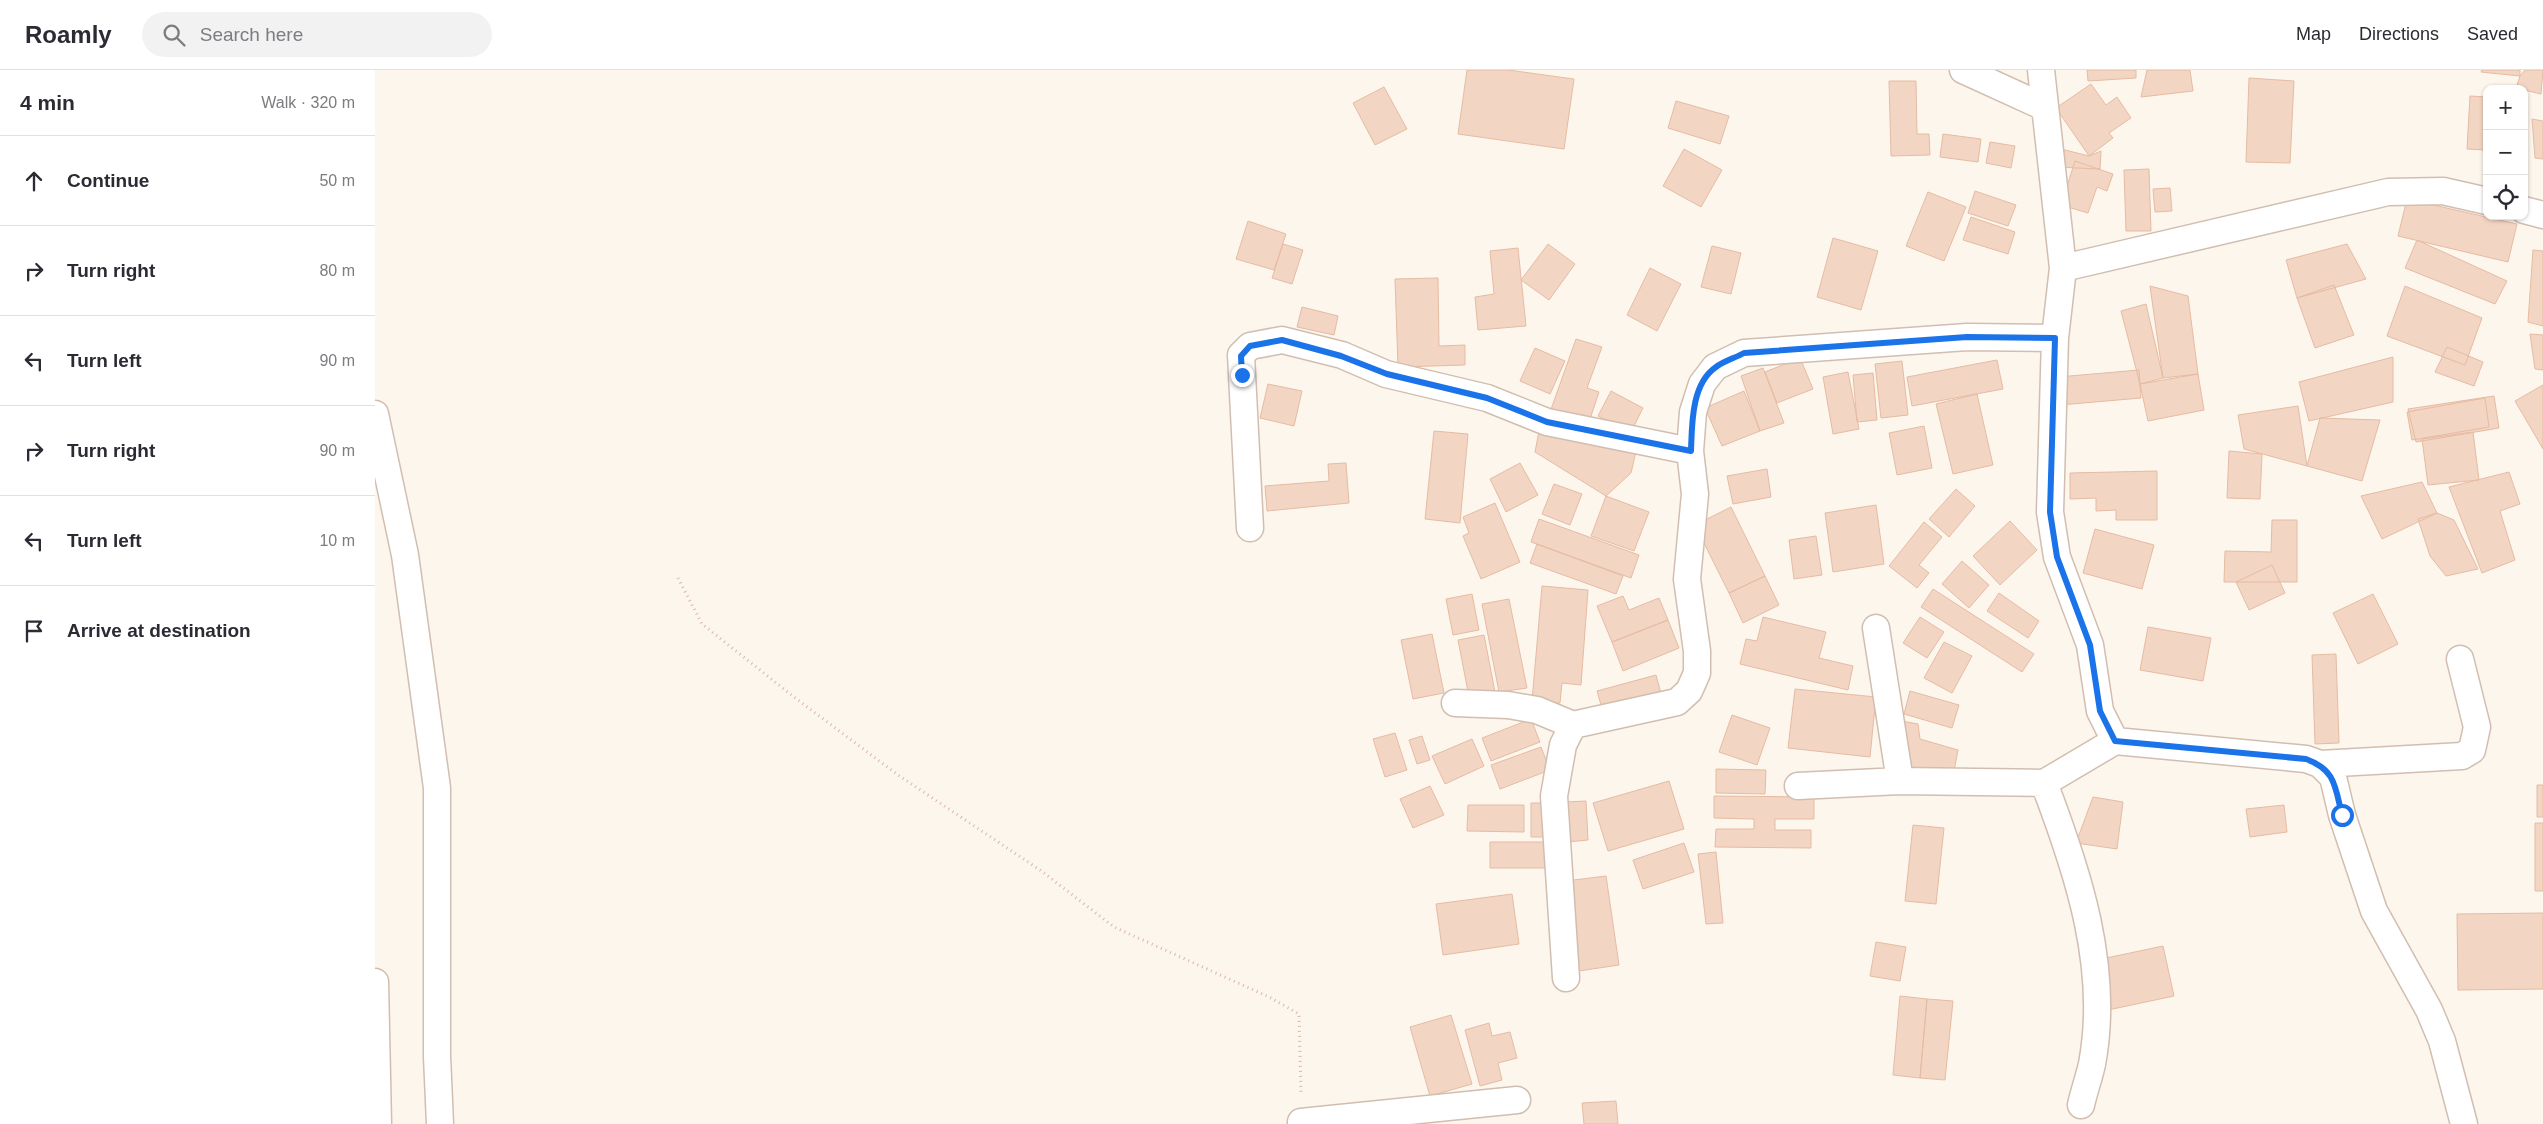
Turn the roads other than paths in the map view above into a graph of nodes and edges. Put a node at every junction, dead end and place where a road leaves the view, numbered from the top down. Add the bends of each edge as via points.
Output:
1 (1963, 70) edge
2 (2041, 70) edge
3 (2044, 107) junction
4 (2483, 200) edge
5 (2528, 211) edge
6 (2543, 214) edge
7 (2063, 268) junction
8 (2055, 338) junction
9 (375, 414) edge
10 (1691, 451) junction
11 (1250, 528) dead end
12 (1876, 628) dead end
13 (2460, 659) dead end
14 (1455, 703) dead end
15 (1573, 724) junction
16 (2115, 741) junction
17 (2320, 764) junction
18 (1900, 781) junction
19 (2044, 783) junction
20 (1798, 786) dead end
21 (1566, 978) dead end
22 (375, 982) edge
23 (1517, 1100) dead end
24 (2081, 1104) dead end
25 (1301, 1123) edge
26 (378, 1124) edge
27 (440, 1124) edge
28 (2464, 1124) edge

1 - 3 street
2 - 3 street
3 - 7 street
4 - 7 street via 2443,190 2388,192
5 - 6 street
7 - 8 street
8 - 10 street via 1967,337 1744,353 1715,368 1702,384 1693,412
8 - 16 street via 2050,512 2057,557 2090,645 2100,711
9 - 27 street via 405,555 437,788
10 - 11 street via 1547,422 1487,398 1387,374 1341,356 1282,340 1267,341 1250,346 1241,356
10 - 15 street via 1695,494 1687,579 1697,650 1697,673 1692,685 1677,702
12 - 18 street
13 - 17 street via 2477,727 2472,750 2462,756
14 - 15 street via 1537,710
15 - 21 street via 1563,745 1553,796
16 - 17 street via 2306,759
16 - 19 street
17 - 28 street via 2333,777 2342,815 2374,911 2429,1010 2442,1041
18 - 19 street
18 - 20 street
19 - 24 street via 2071,855 2094,954 2096,1025 2092,1064
22 - 26 street
23 - 25 street

